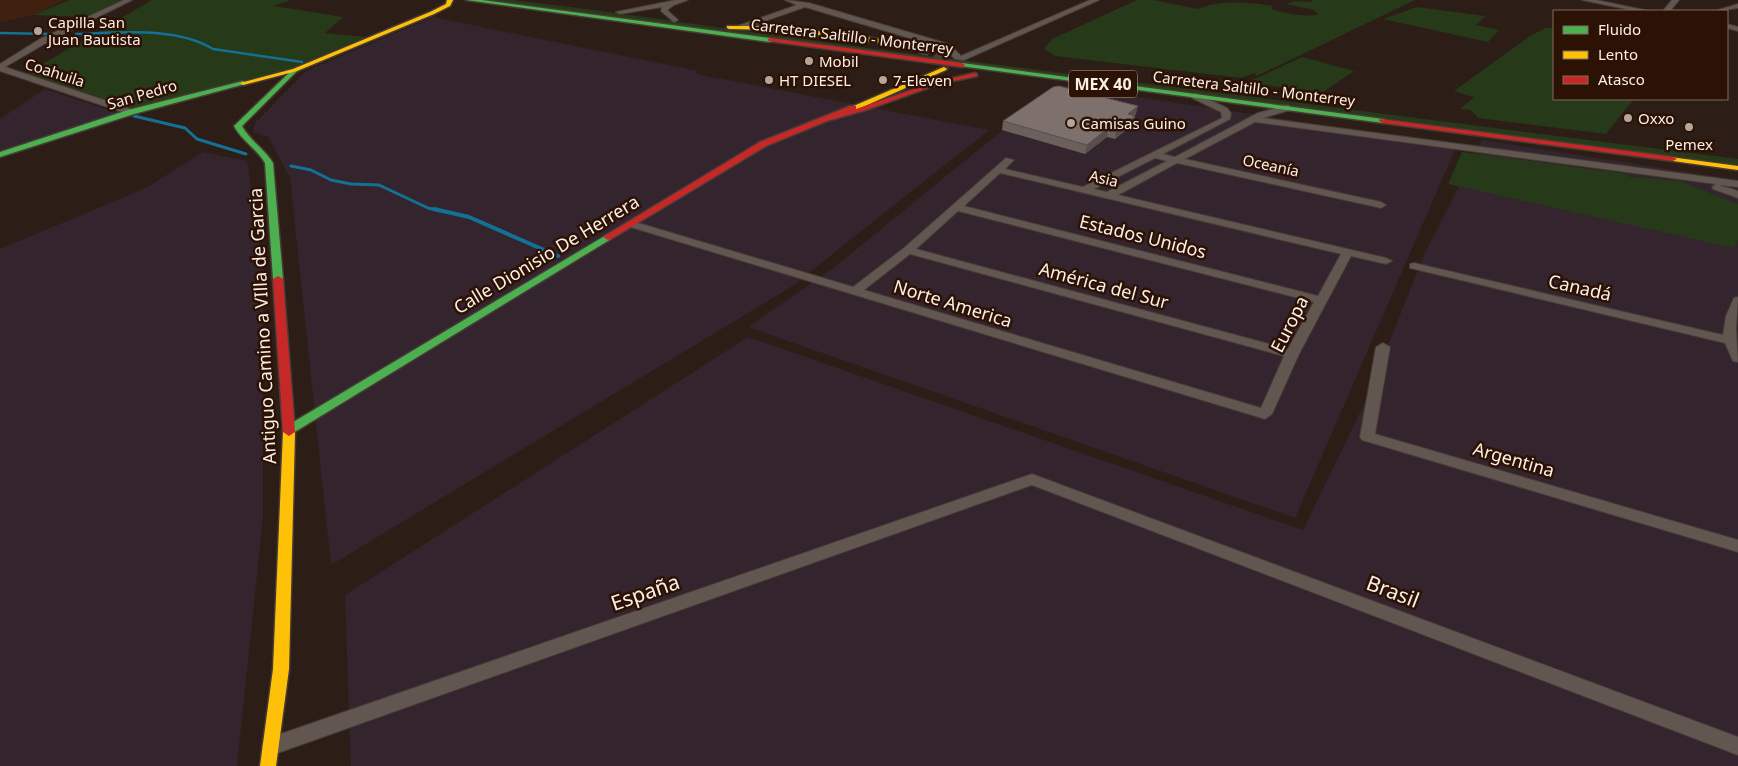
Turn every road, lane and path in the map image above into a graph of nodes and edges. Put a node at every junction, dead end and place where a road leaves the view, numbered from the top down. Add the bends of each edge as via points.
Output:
1 (129, 0) edge
2 (450, 0) edge
3 (469, 0) edge
4 (524, 0) edge
5 (685, 0) edge
6 (788, 0) edge
7 (822, 0) edge
8 (1096, 0) edge
9 (1584, 0) edge
10 (1676, 0) edge
11 (1595, 1) edge
12 (674, 3) junction
13 (805, 5) junction
14 (1738, 6) edge
15 (1641, 10) edge
16 (1667, 10) edge
17 (1724, 10) edge
18 (620, 12) junction
19 (674, 20) junction
20 (734, 27) junction
21 (904, 44) tunnel mouth
22 (905, 58) junction
23 (961, 58) junction
24 (0, 67) edge
25 (944, 69) dead end
26 (295, 70) junction
27 (1040, 76) junction
28 (262, 78) junction
29 (285, 81) junction
30 (1195, 96) junction
31 (1287, 108) junction
32 (1301, 109) junction
33 (131, 112) junction
34 (826, 119) junction
35 (1254, 119) junction
36 (1416, 124) junction
37 (1357, 132) junction
38 (1518, 154) junction
39 (0, 155) edge
40 (1154, 155) junction
41 (1009, 160) dead end
42 (1176, 161) junction
43 (1737, 165) edge
44 (1000, 170) junction
45 (1686, 177) junction
46 (1738, 184) edge
47 (1086, 189) junction
48 (1110, 195) junction
49 (1738, 195) edge
50 (1381, 205) dead end
51 (957, 207) junction
52 (631, 224) junction
53 (908, 250) junction
54 (1348, 252) junction
55 (1386, 261) dead end
56 (1414, 266) dead end
57 (854, 292) junction
58 (1321, 300) junction
59 (1738, 301) edge
60 (1734, 341) edge
61 (1383, 346) dead end
62 (1292, 354) junction
63 (1738, 358) edge
64 (1265, 414) joint
65 (289, 430) junction
66 (1032, 479) joint
67 (1738, 546) edge
68 (272, 746) junction
69 (1738, 746) edge
70 (268, 766) edge

1 - 24 street via 43,41
2 - 26 main road, San Pedro via 448,5 436,11
3 - 22 main road, Carretera Saltillo - Monterrey / MEX 40
4 - 18 main road, Carretera Saltillo - Monterrey / MEX 40
5 - 12 street
6 - 13 street
7 - 13 street
8 - 23 street
9 - 11 street
10 - 16 street
11 - 15 street
12 - 18 street
12 - 19 street via 663,10
13 - 20 street
13 - 23 street via 939,44
14 - 17 street
18 - 19 main road, Carretera Saltillo - Monterrey / MEX 40
19 - 20 main road, Carretera Saltillo - Monterrey / MEX 40
20 - 21 main road via 778,28
20 - 23 main road, Carretera Saltillo - Monterrey / MEX 40
22 - 27 main road, Carretera Saltillo - Monterrey / MEX 40
22 - 34 main road via 919,62 925,69 837,109
23 - 43 main road, Carretera Saltillo - Monterrey / MEX 40
24 - 33 street, Coahuila
25 - 34 main road
26 - 28 main road, San Pedro
26 - 29 main road, Antiguo Camino a VIlla de Garcia
27 - 30 main road, Carretera Saltillo - Monterrey / MEX 40
27 - 34 main road via 956,76 858,112
28 - 29 main road
28 - 33 main road, San Pedro
29 - 65 main road, Antiguo Camino a VIlla de Garcia via 238,126 239,132 264,150 269,163
30 - 31 main road, Carretera Saltillo - Monterrey / MEX 40
30 - 40 street via 1224,110 1226,119
31 - 32 main road, Carretera Saltillo - Monterrey / MEX 40
31 - 35 street
32 - 36 main road, Carretera Saltillo - Monterrey / MEX 40
32 - 37 main road via 1316,120
33 - 39 main road, San Pedro
34 - 52 main road, Calle Dionisio De Herrera via 763,144
35 - 37 street
35 - 42 street
36 - 38 main road
36 - 43 main road, Carretera Saltillo - Monterrey / MEX 40
37 - 38 street
38 - 45 street
40 - 42 street, Oceanía
40 - 47 street
41 - 44 street
42 - 48 street
42 - 50 street, Oceanía
44 - 47 street, Asia
44 - 51 street
45 - 46 street
45 - 49 street
47 - 48 street, Asia
48 - 54 street, Asia
51 - 53 street
51 - 58 street, Estados Unidos
52 - 57 street, Norte America
52 - 65 main road, Calle Dionisio De Herrera
53 - 57 street
53 - 62 street, América del Sur
54 - 55 street, Asia
54 - 58 street, Europa
56 - 60 street, Canadá
57 - 64 street, Norte America
58 - 62 street, Europa
59 - 60 street via 1730,319
60 - 63 street
61 - 67 street, Argentina via 1367,436
62 - 64 street, Europa
65 - 68 main road, Antiguo Camino a VIlla de Garcia via 281,669
66 - 68 street, España
66 - 69 street, Brasil
68 - 70 main road, Antiguo Camino a VIlla de Garcia

